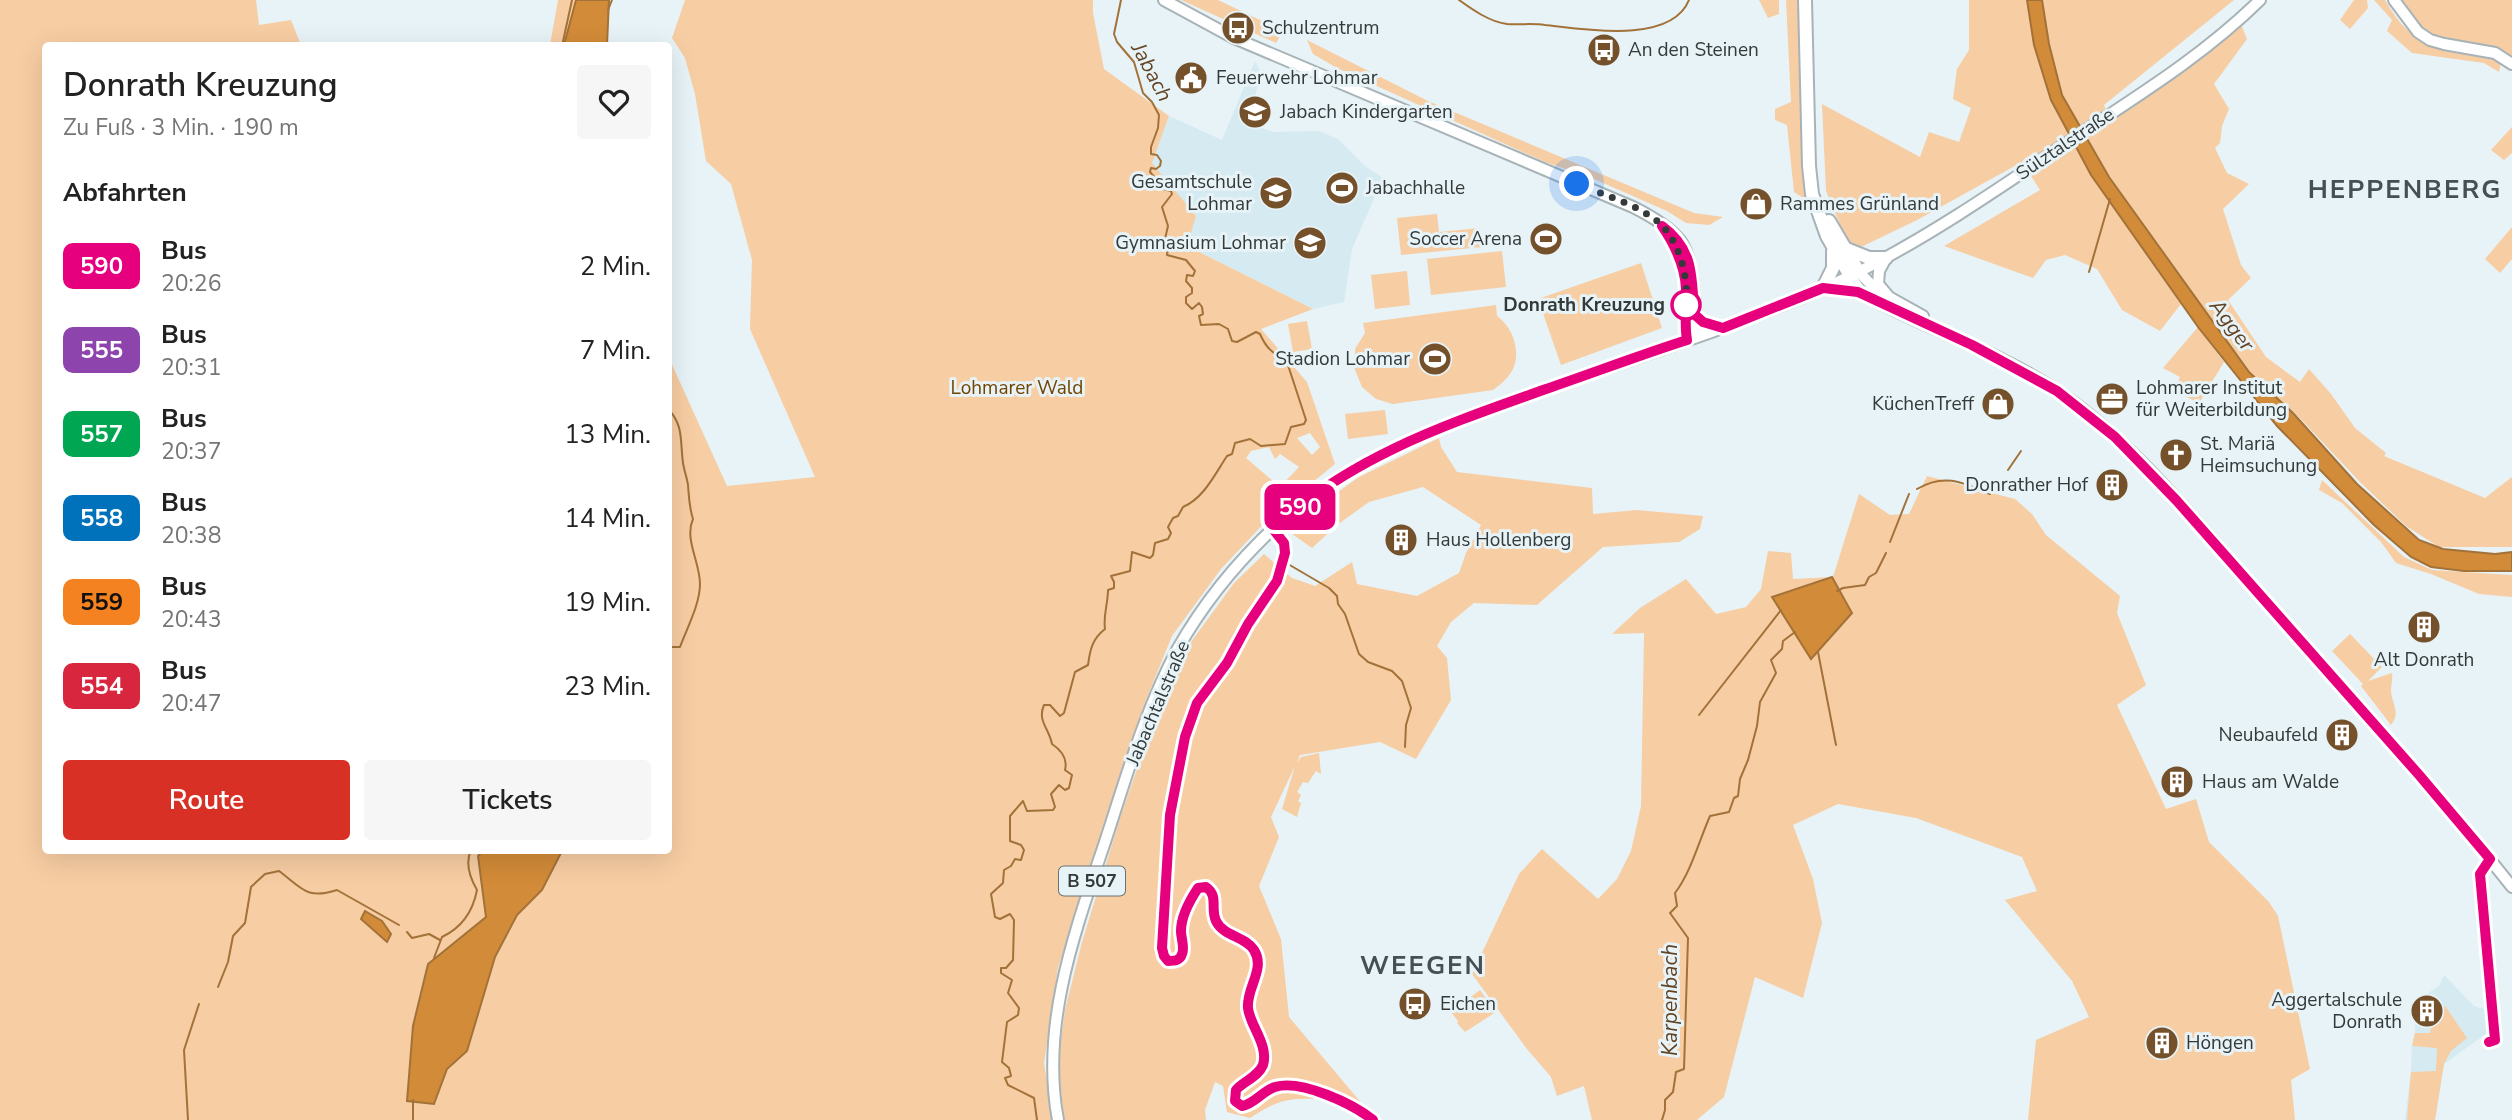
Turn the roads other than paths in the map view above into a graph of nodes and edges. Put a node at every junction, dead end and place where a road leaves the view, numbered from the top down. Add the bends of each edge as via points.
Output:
1 (1164, 0) edge
2 (1805, 0) edge
3 (1812, 0) edge
4 (2260, 0) edge
5 (2394, 0) edge
6 (2512, 64) edge
7 (1662, 226) junction
8 (1838, 247) junction
9 (1886, 258) junction
10 (1855, 274) junction
11 (1823, 288) junction
12 (1866, 294) junction
13 (1694, 314) junction
14 (1723, 328) junction
15 (1951, 333) junction
16 (1692, 338) junction
17 (1964, 342) junction
18 (2512, 887) edge
19 (1058, 1120) edge

1 - 7 main road via 1234,38 1633,207
2 - 8 highway via 1810,180 1816,208
3 - 8 highway via 1817,178
4 - 9 main road, Sülztalstraße via 2196,56
5 - 6 main road via 2418,33 2430,40 2495,53
7 - 13 main road via 1679,239 1690,267
7 - 16 main road via 1681,259 1686,278 1685,326
8 - 9 highway via 1869,258
8 - 10 highway
8 - 11 highway
9 - 10 main road, Sülztalstraße
9 - 15 main road via 1878,284 1889,296
10 - 11 main road, Jabachtalstraße
10 - 12 main road
10 - 15 main road via 1895,306
11 - 12 main road
11 - 14 main road, Jabachtalstraße
12 - 17 main road
13 - 14 main road
13 - 16 main road
14 - 16 main road, Jabachtalstraße
15 - 17 main road
16 - 19 main road, Jabachtalstraße / B 507 via 1399,444 1312,496 1273,529 1218,588 1176,652 1154,702 1064,970 1052,1059
17 - 18 main road via 2057,391 2115,437 2361,709

